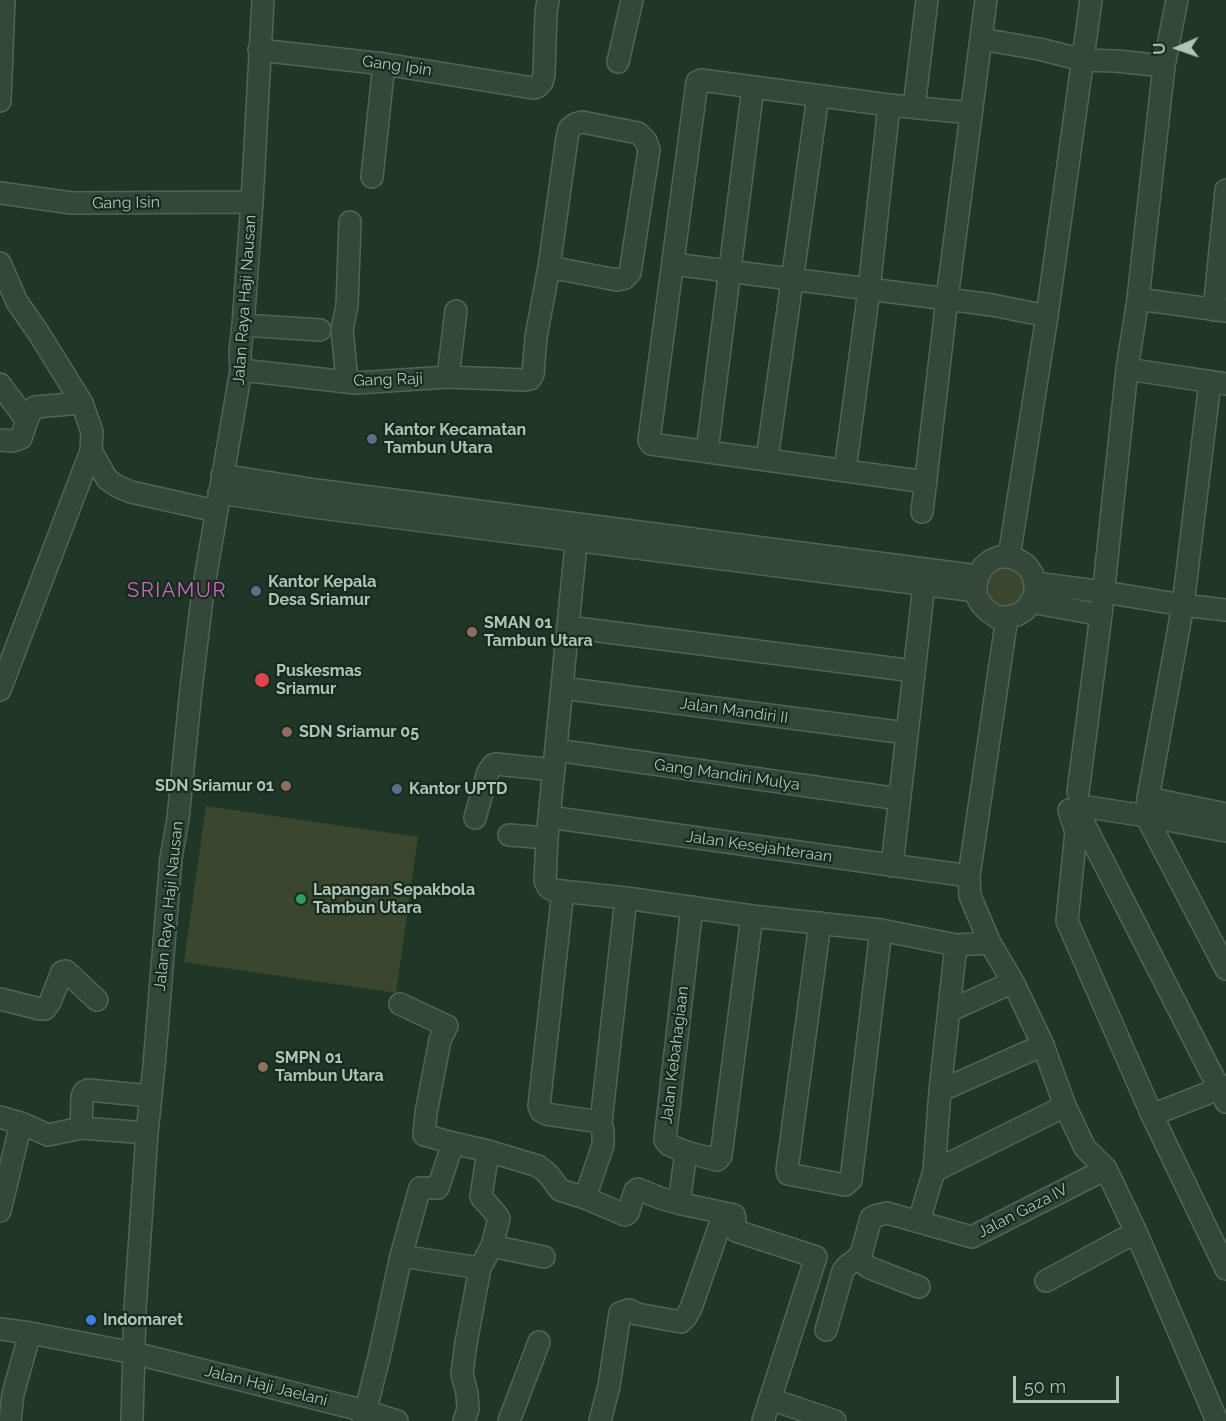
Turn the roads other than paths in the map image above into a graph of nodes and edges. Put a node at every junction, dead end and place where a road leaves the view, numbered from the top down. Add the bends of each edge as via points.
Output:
1 (4, 0) edge
2 (263, 0) edge
3 (548, 0) edge
4 (632, 0) edge
5 (927, 0) edge
6 (986, 0) edge
7 (1091, 0) edge
8 (1177, 0) edge
9 (981, 39) junction
10 (259, 50) junction
11 (1083, 60) junction
12 (618, 62) dead end
13 (384, 64) junction
14 (1164, 66) junction
15 (753, 87) junction
16 (818, 96) junction
17 (0, 101) edge
18 (889, 105) junction
19 (914, 107) junction
20 (971, 113) junction
21 (372, 177) dead end
22 (1226, 190) edge
23 (0, 194) edge
24 (252, 202) junction
25 (350, 222) dead end
26 (0, 263) edge
27 (673, 264) junction
28 (549, 267) junction
29 (730, 271) junction
30 (792, 279) junction
31 (869, 290) junction
32 (947, 299) junction
33 (1138, 299) junction
34 (8, 305) edge
35 (1220, 310) edge
36 (456, 311) dead end
37 (1047, 316) junction
38 (243, 325) junction
39 (320, 330) dead end
40 (1127, 369) junction
41 (242, 370) junction
42 (448, 377) junction
43 (347, 381) junction
44 (1218, 383) edge
45 (0, 384) edge
46 (82, 403) junction
47 (27, 421) junction
48 (0, 440) edge
49 (91, 451) junction
50 (707, 451) junction
51 (767, 459) junction
52 (845, 470) junction
53 (926, 482) junction
54 (219, 493) junction
55 (922, 512) dead end
56 (578, 533) junction
57 (766, 557) junction
58 (1009, 557) junction
59 (977, 583) junction
60 (924, 585) junction
61 (1033, 592) junction
62 (1104, 592) junction
63 (1183, 605) junction
64 (1226, 610) edge
65 (1101, 615) junction
66 (1007, 617) junction
67 (568, 627) junction
68 (914, 671) junction
69 (562, 688) junction
70 (0, 690) edge
71 (906, 733) junction
72 (555, 760) junction
73 (899, 799) junction
74 (1079, 806) junction
75 (1147, 807) junction
76 (1225, 814) edge
77 (549, 817) junction
78 (475, 818) dead end
79 (509, 835) dead end
80 (547, 838) junction
81 (892, 866) junction
82 (969, 876) junction
83 (563, 891) junction
84 (626, 898) junction
85 (692, 907) junction
86 (752, 916) junction
87 (820, 923) junction
88 (881, 930) junction
89 (990, 943) junction
90 (956, 945) junction
91 (1226, 969) edge
92 (1013, 982) junction
93 (0, 999) edge
94 (97, 1000) dead end
95 (400, 1004) dead end
96 (949, 1011) junction
97 (1044, 1045) junction
98 (940, 1091) junction
99 (1224, 1093) edge
100 (151, 1096) junction
101 (1065, 1106) junction
102 (1152, 1115) junction
103 (0, 1117) edge
104 (601, 1122) junction
105 (21, 1123) junction
106 (81, 1128) junction
107 (147, 1133) junction
108 (453, 1143) junction
109 (488, 1151) junction
110 (686, 1152) junction
111 (1106, 1169) junction
112 (934, 1171) junction
113 (585, 1198) junction
114 (682, 1204) junction
115 (0, 1211) edge
116 (724, 1213) junction
117 (919, 1221) junction
118 (1136, 1232) junction
119 (492, 1246) junction
120 (401, 1256) junction
121 (544, 1257) dead end
122 (858, 1258) junction
123 (480, 1268) junction
124 (1226, 1269) edge
125 (1046, 1281) dead end
126 (919, 1287) dead end
127 (0, 1329) edge
128 (826, 1330) dead end
129 (30, 1333) junction
130 (539, 1342) dead end
131 (134, 1353) junction
132 (770, 1399) junction
133 (364, 1416) edge
134 (10, 1421) edge
135 (132, 1421) edge
136 (397, 1421) edge
137 (464, 1421) edge
138 (509, 1421) edge
139 (600, 1421) edge
140 (764, 1421) edge
141 (835, 1421) edge
142 (1218, 1421) edge

1 - 17 street
2 - 10 street, Jalan Raya Haji Nausan
3 - 13 street, Gang Ipin via 544,74 539,86
4 - 12 street
5 - 19 street
6 - 9 street
7 - 11 street
8 - 14 street
9 - 11 street
9 - 20 street
10 - 13 street, Gang Ipin
10 - 24 street, Jalan Raya Haji Nausan
11 - 14 street
11 - 37 street
13 - 21 street
14 - 33 street
15 - 16 street
15 - 27 street via 701,80 696,84
15 - 29 street
16 - 18 street
16 - 30 street
18 - 19 street
18 - 31 street
19 - 20 street
20 - 32 street
22 - 35 street
23 - 24 street, Gang Isin via 72,204
24 - 38 street, Jalan Raya Haji Nausan
25 - 43 street via 342,329
26 - 34 street
27 - 29 street
27 - 50 street via 649,441
28 - 28 street via 569,129 582,122 638,132 649,150 630,273 617,280
28 - 42 street, Gang Raji via 530,379
29 - 30 street
29 - 50 street
30 - 31 street
30 - 51 street
31 - 32 street
31 - 52 street
32 - 37 street
32 - 53 street
33 - 35 street
33 - 40 street
34 - 46 street via 38,332
36 - 42 street
37 - 58 street
38 - 39 street
38 - 41 street, Jalan Raya Haji Nausan
40 - 44 street
40 - 62 street
41 - 43 street, Gang Raji
41 - 54 street, Jalan Raya Haji Nausan
42 - 43 street, Gang Raji
44 - 63 street
45 - 47 street
46 - 47 street via 35,407
46 - 49 street via 92,432
47 - 48 street via 21,438
49 - 54 street via 107,479 131,492
49 - 70 street
50 - 51 street
51 - 52 street
52 - 53 street
53 - 55 street
54 - 56 street via 315,499
54 - 100 street, Jalan Raya Haji Nausan via 203,591 171,858
56 - 57 street
56 - 67 street
57 - 59 street
57 - 60 street
58 - 59 street via 990,561
58 - 61 street via 1026,565 1032,573
59 - 60 street
59 - 66 street via 976,595 981,604 996,617
60 - 68 street
61 - 62 street
61 - 65 street
61 - 66 street via 1025,610
62 - 63 street
62 - 65 street
63 - 64 street
63 - 75 street
65 - 74 street
66 - 82 street
67 - 68 street
67 - 69 street
68 - 71 street
69 - 71 street, Jalan Mandiri II
69 - 72 street
71 - 73 street
72 - 73 street, Gang Mandiri Mulya
72 - 77 street
72 - 78 street, Gang Mandiri Mulya via 493,765
73 - 81 street
74 - 75 street
74 - 99 street
74 - 102 street via 1067,921
75 - 76 street
75 - 91 street
77 - 80 street
77 - 81 street, Jalan Kesejahteraan
79 - 80 street
80 - 83 street via 545,881 550,889
81 - 82 street, Jalan Kesejahteraan
82 - 89 street via 971,900
83 - 84 street
83 - 104 street via 539,1106 546,1114
84 - 85 street
84 - 104 street
85 - 86 street
85 - 110 street, Jalan Kebahagiaan via 665,1140
86 - 87 street
86 - 110 street, Jalan Kebahagiaan via 721,1156 717,1160
87 - 88 street
87 - 88 street via 787,1170 789,1174 845,1185 851,1180
88 - 90 street
89 - 90 street
89 - 92 street
90 - 96 street
92 - 96 street
92 - 97 street
93 - 94 street via 45,1009 62,972 66,971
95 - 108 street via 447,1026 440,1040 424,1135
96 - 98 street
97 - 98 street
97 - 101 street
98 - 112 street
99 - 102 street
100 - 106 street via 88,1090 82,1097
100 - 107 street, Jalan Raya Haji Nausan
101 - 111 street via 1085,1148
101 - 112 street
102 - 124 street
103 - 105 street
104 - 113 street via 603,1145
105 - 106 street via 48,1135
105 - 115 street
106 - 107 street
107 - 131 street, Jalan Raya Haji Nausan
108 - 109 street
108 - 120 street via 438,1188 420,1188
109 - 113 street via 538,1166 560,1190
109 - 119 street via 481,1197 499,1218
110 - 114 street
111 - 117 street, Jalan Gaza IV via 972,1238
111 - 118 street
112 - 117 street
113 - 114 street via 625,1215 638,1189
114 - 116 street
116 - 132 street via 734,1215 736,1231 816,1257
116 - 139 street via 691,1308 681,1322 629,1310 620,1313
117 - 122 street, Jalan Gaza IV via 887,1213 874,1216
118 - 125 street
118 - 142 street
119 - 121 street
119 - 123 street
120 - 123 street
120 - 133 street
122 - 126 street via 868,1267
122 - 128 street via 843,1271
123 - 137 street via 462,1374 468,1409
127 - 129 street, Jalan Haji Jaelani
129 - 131 street, Jalan Haji Jaelani
129 - 134 street
130 - 138 street
131 - 133 street, Jalan Haji Jaelani
131 - 135 street, Jalan Raya Haji Nausan
132 - 140 street
132 - 141 street
133 - 136 street, Jalan Haji Jaelani

